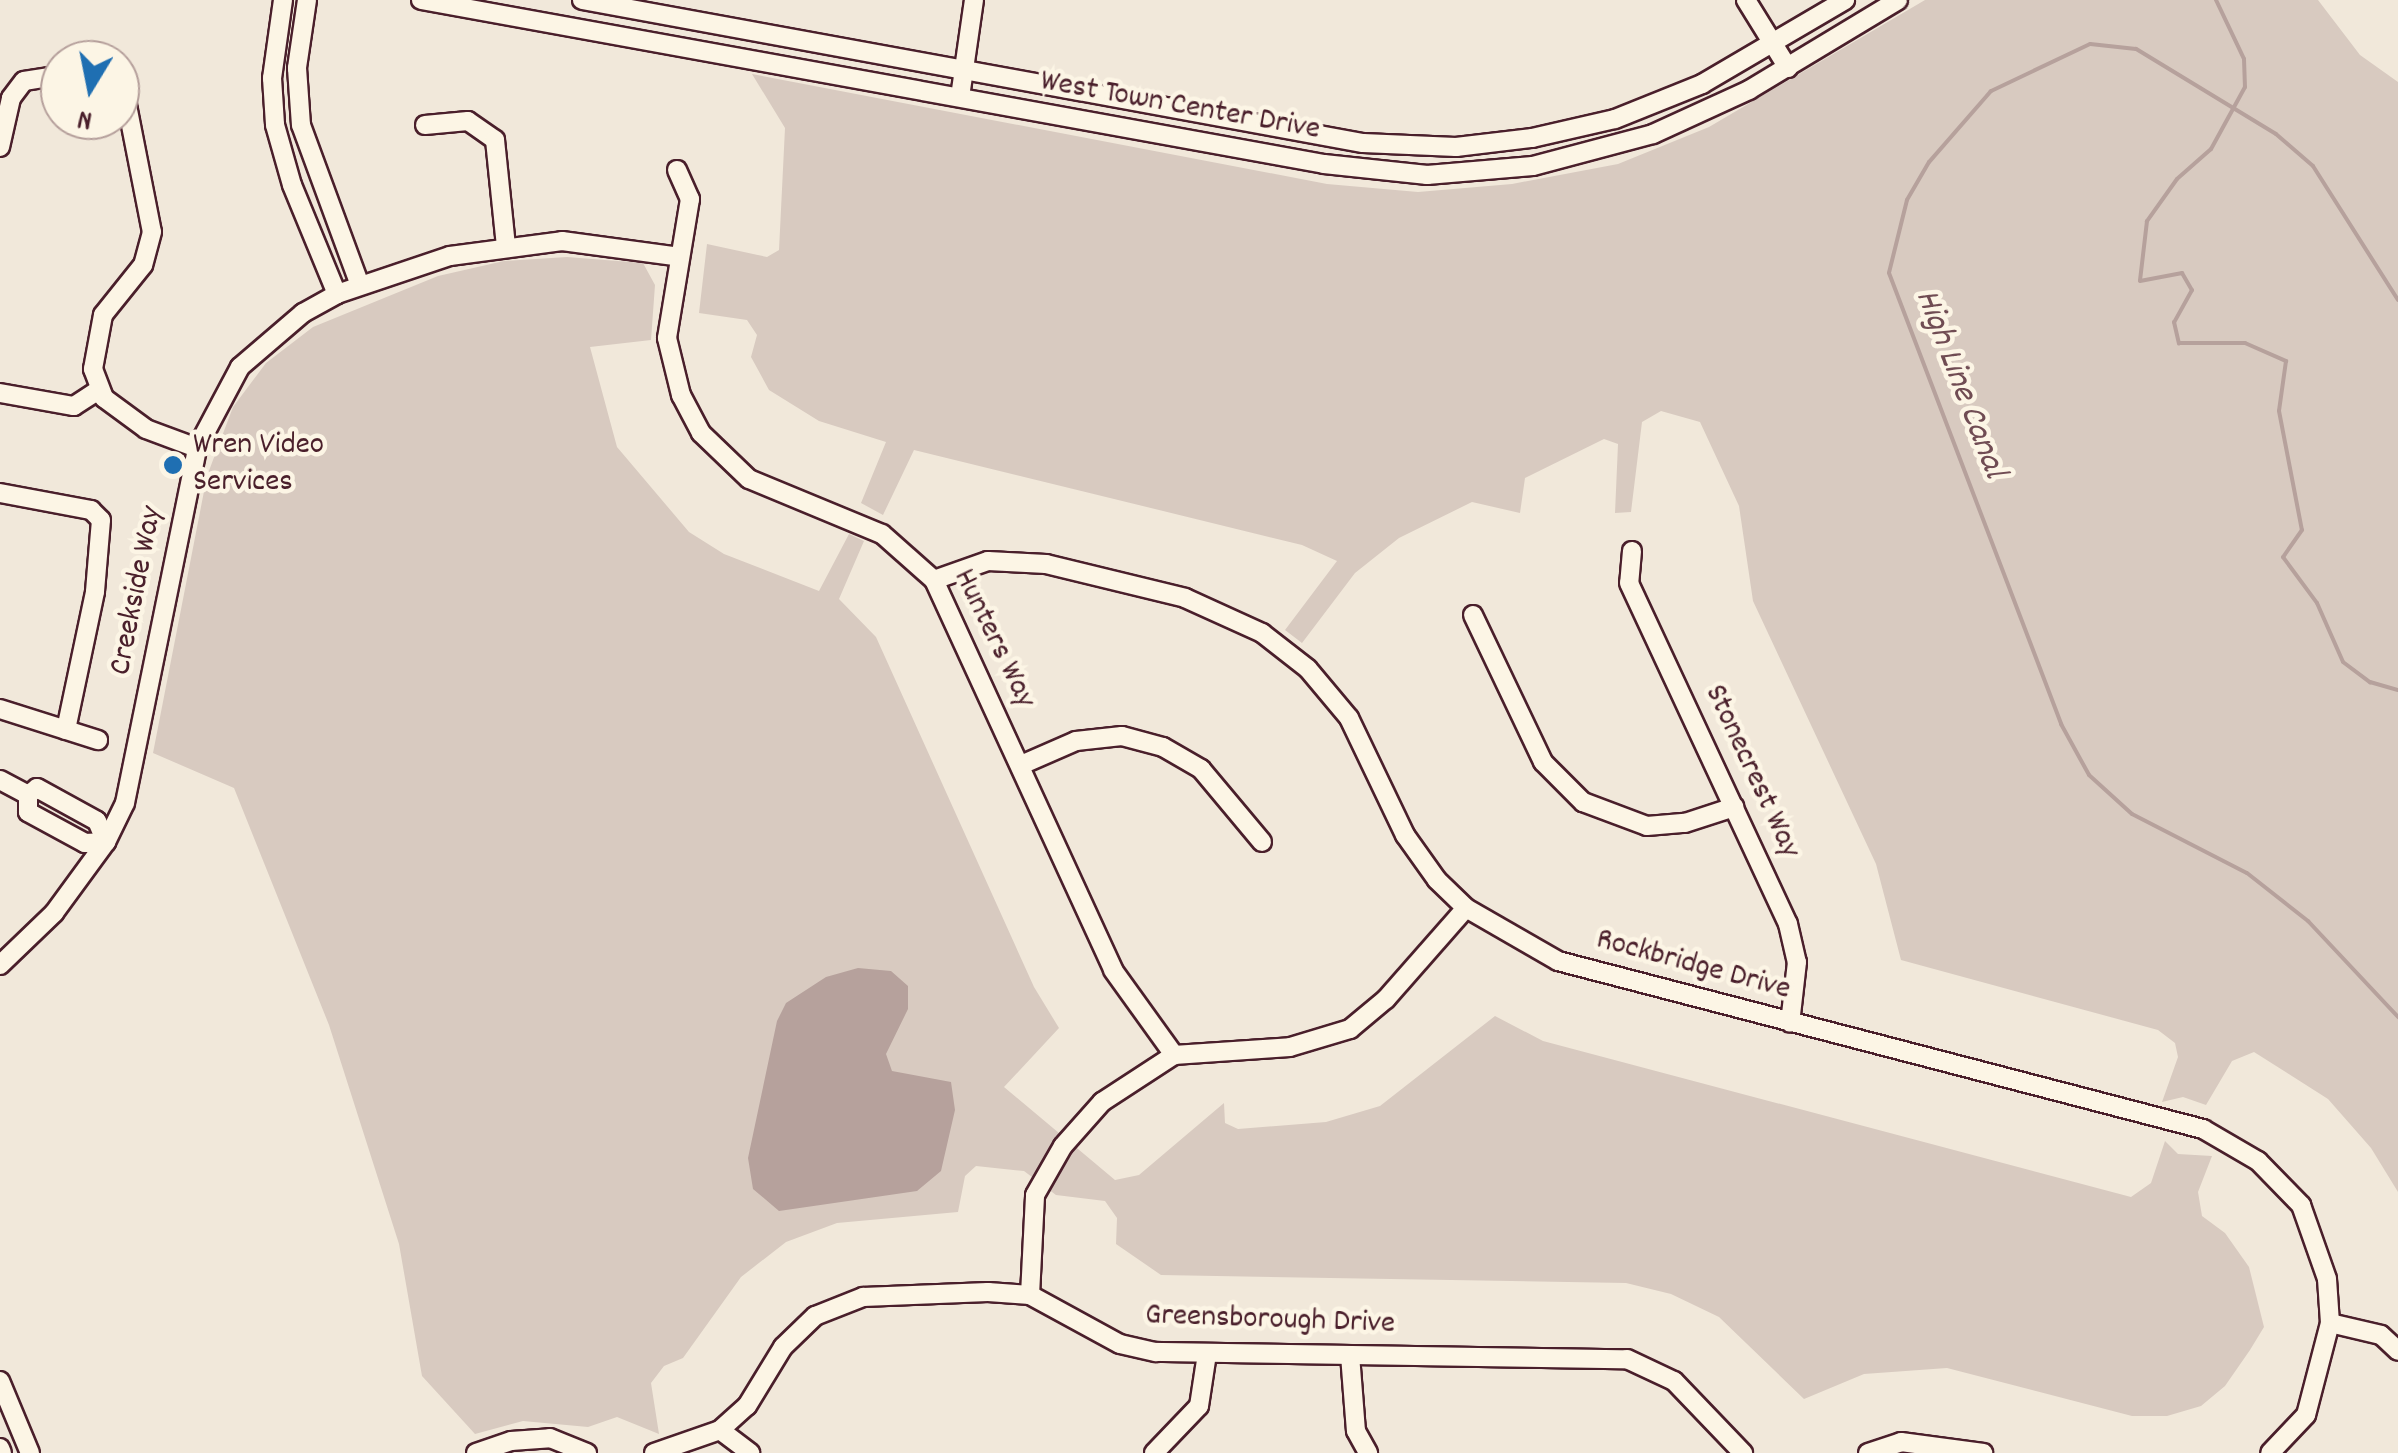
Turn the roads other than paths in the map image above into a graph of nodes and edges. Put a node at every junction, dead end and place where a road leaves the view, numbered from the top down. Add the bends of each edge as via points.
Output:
1 (283, 0) edge
2 (308, 0) edge
3 (421, 0) edge
4 (582, 0) edge
5 (974, 0) edge
6 (1746, 0) edge
7 (1845, 0) edge
8 (1898, 0) edge
9 (1774, 43) junction
10 (1788, 68) junction
11 (965, 70) junction
12 (40, 79) edge
13 (960, 97) junction
14 (425, 125) dead end
15 (134, 140) edge
16 (0, 146) edge
17 (677, 170) dead end
18 (506, 246) junction
19 (680, 257) junction
20 (359, 283) junction
21 (336, 294) junction
22 (100, 388) junction
23 (0, 393) edge
24 (196, 448) junction
25 (0, 493) edge
26 (1632, 551) dead end
27 (934, 580) junction
28 (1473, 615) dead end
29 (0, 709) edge
30 (66, 730) junction
31 (98, 740) dead end
32 (1021, 766) junction
33 (0, 780) edge
34 (28, 795) junction
35 (1734, 807) junction
36 (106, 842) junction
37 (1262, 842) dead end
38 (1466, 908) junction
39 (0, 965) edge
40 (1790, 1023) junction
41 (1174, 1055) junction
42 (1030, 1295) junction
43 (2330, 1323) junction
44 (2398, 1351) edge
45 (1206, 1354) junction
46 (1350, 1356) junction
47 (0, 1380) edge
48 (720, 1430) junction
49 (30, 1453) edge
50 (476, 1453) edge
51 (586, 1453) edge
52 (654, 1453) edge
53 (750, 1453) edge
54 (1154, 1453) edge
55 (1368, 1453) edge
56 (1743, 1453) edge
57 (1868, 1453) edge
58 (1983, 1453) edge
59 (2270, 1453) edge

1 - 21 street via 272,78 276,124 292,185
2 - 20 street via 297,68 301,125
3 - 13 street, West Town Center Drive
4 - 11 street, West Town Center Drive
5 - 11 street
6 - 9 street
7 - 9 street, West Town Center Drive
8 - 10 street, West Town Center Drive
9 - 10 street
9 - 11 street, West Town Center Drive via 1702,84 1614,119 1456,147 1363,142
10 - 13 street, West Town Center Drive via 1703,113 1624,144 1534,166 1454,174 1358,169
11 - 13 street
12 - 16 street via 24,82 12,98
14 - 18 street via 468,121 495,140
15 - 22 street via 152,232 143,264 103,314 95,338
17 - 19 street, Hunters Way via 690,199
18 - 19 street, Creekside Way via 562,241
18 - 20 street, Creekside Way
19 - 27 street, Hunters Way via 666,338 680,396 701,433 749,479 882,534
20 - 21 street, Creekside Way
21 - 24 street, Creekside Way via 240,367
22 - 23 street via 74,406
22 - 24 street via 146,429
24 - 36 street, Creekside Way via 139,750
25 - 30 street via 91,510 100,520 95,592
26 - 35 street, Stonecrest Way via 1630,583
27 - 32 street, Hunters Way
27 - 38 street, Rockbridge Drive via 988,561 1046,564 1184,598 1262,633 1308,669 1349,718 1406,835
28 - 35 street via 1542,762 1583,802 1646,826 1685,823
29 - 30 street
30 - 31 street
32 - 37 street via 1076,741 1122,736 1163,747 1201,769
32 - 41 street, Hunters Way via 1114,970
33 - 34 street
34 - 36 street via 28,812 45,823 85,843
34 - 36 street via 37,788 49,791 97,821
35 - 40 street, Stonecrest Way via 1788,924 1797,962
36 - 39 street, Creekside Way via 54,913
38 - 40 street, Rockbridge Drive via 1558,961
38 - 41 street via 1386,999 1350,1029 1290,1047
40 - 43 street, Rockbridge Drive via 2202,1130 2258,1161 2301,1205 2327,1279
41 - 42 street via 1102,1102 1054,1158 1035,1195
42 - 45 street, Greensborough Drive via 1120,1344
42 - 48 street, Greensborough Drive via 863,1296 815,1316 783,1347 747,1406
43 - 44 street via 2380,1335
43 - 59 street, Rockbridge Drive via 2306,1415
45 - 46 street, Greensborough Drive
45 - 54 street via 1199,1406
46 - 55 street via 1356,1431
46 - 56 street, Greensborough Drive via 1627,1359 1674,1381
47 - 49 street
48 - 52 street, Greensborough Drive
48 - 53 street
50 - 51 street via 511,1440 550,1438
57 - 58 street via 1901,1442

